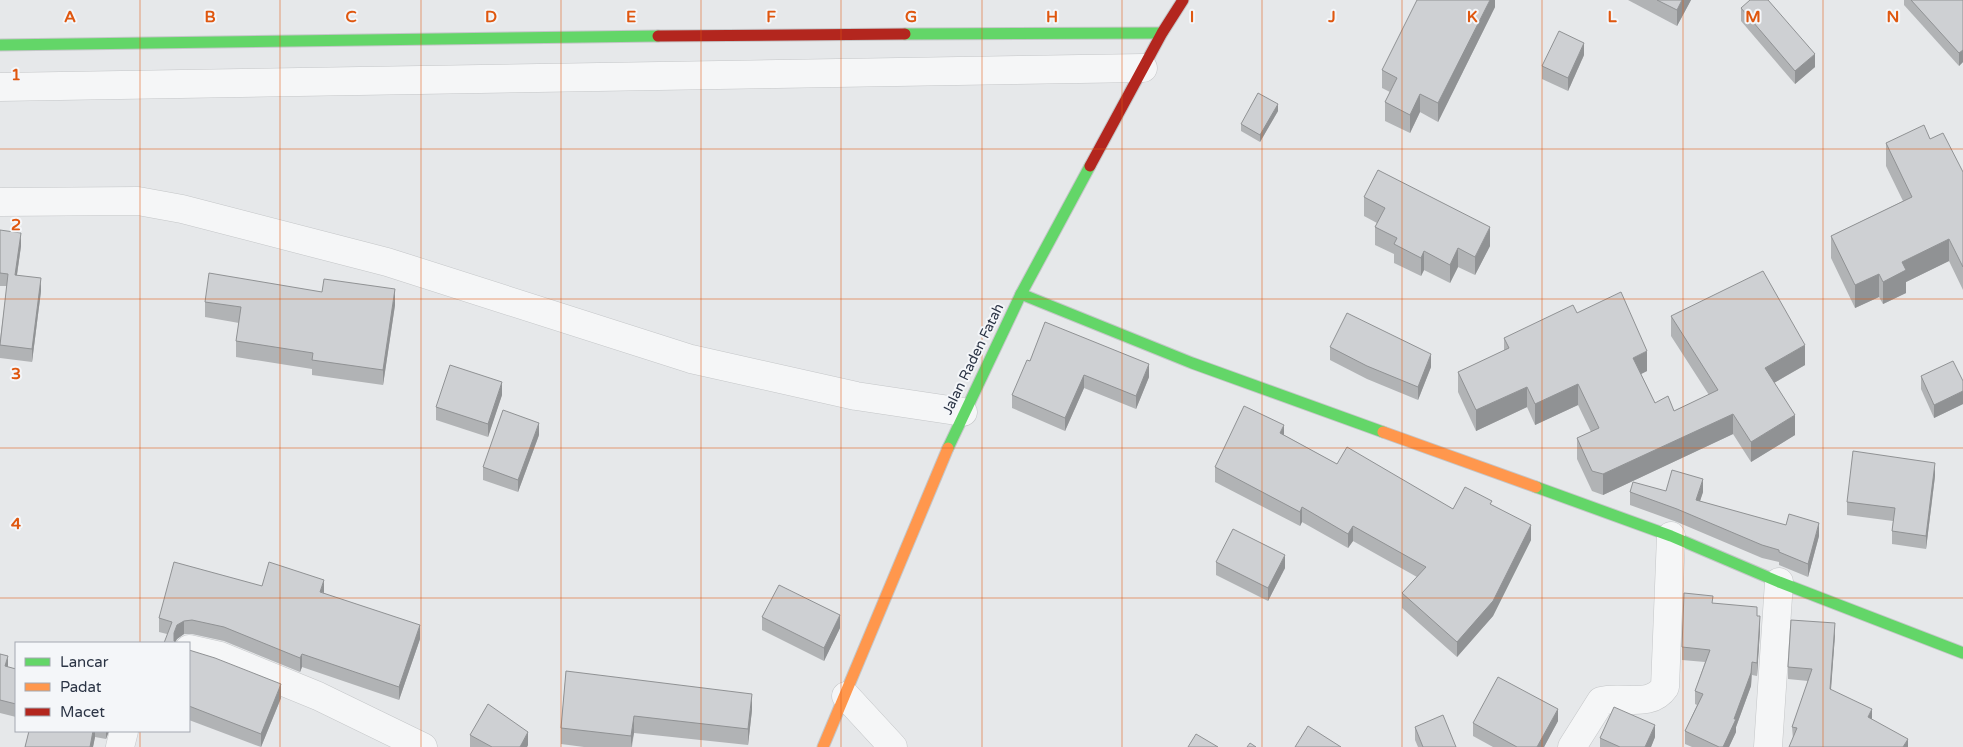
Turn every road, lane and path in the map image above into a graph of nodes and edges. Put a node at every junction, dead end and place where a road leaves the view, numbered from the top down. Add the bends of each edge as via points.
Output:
1 (1184, 0) edge
2 (1162, 33) junction
3 (969, 34) junction
4 (0, 45) edge
5 (1143, 68) junction
6 (967, 71) junction
7 (0, 87) edge
8 (0, 202) edge
9 (1021, 294) junction
10 (962, 412) junction
11 (1671, 536) junction
12 (1779, 582) junction
13 (190, 649) edge
14 (1963, 653) edge
15 (846, 696) junction
16 (124, 732) edge
17 (120, 747) edge
18 (423, 747) edge
19 (823, 747) edge
20 (893, 747) edge
21 (1572, 747) edge
22 (1768, 747) edge

1 - 2 main road, Jalan Raden Fatah
2 - 3 main road
2 - 5 main road, Jalan Raden Fatah
3 - 4 main road
3 - 6 street
5 - 6 street
5 - 9 main road, Jalan Raden Fatah
6 - 7 street
8 - 10 street via 130,200 182,209 387,262 691,359 856,396
9 - 10 main road, Jalan Raden Fatah
9 - 11 main road via 1192,363
10 - 15 main road, Jalan Raden Fatah
11 - 12 main road
11 - 21 street via 1665,687 1659,696 1650,700 1601,701
12 - 14 main road
12 - 22 street
13 - 18 street via 220,656 318,696
15 - 19 main road, Jalan Raden Fatah
15 - 20 street
16 - 17 street

